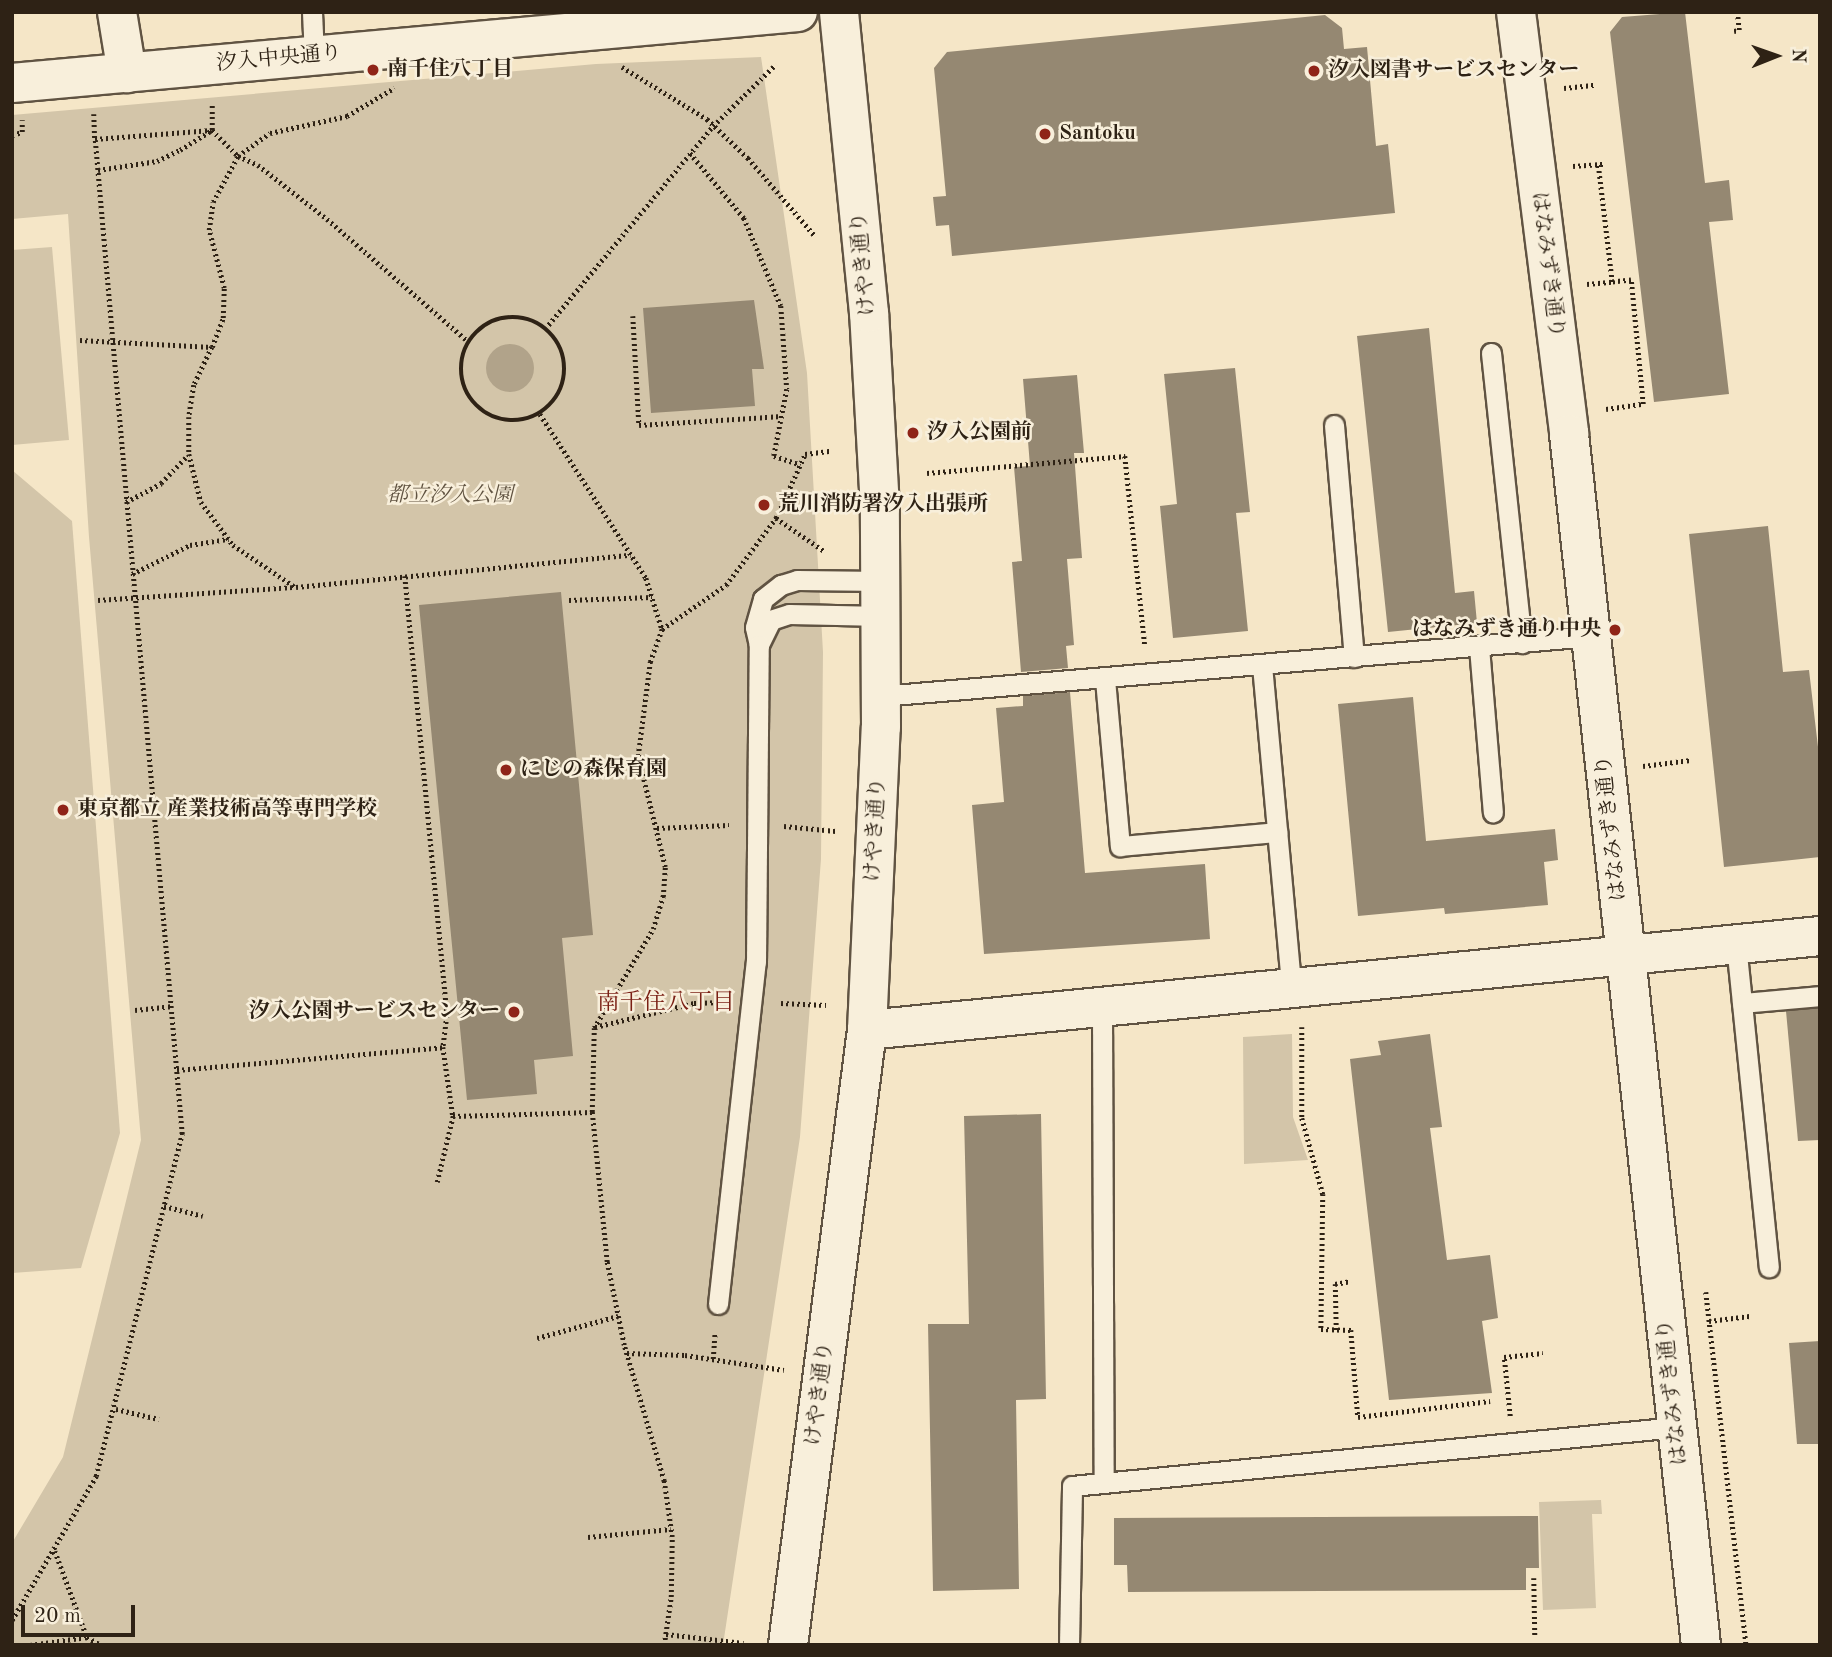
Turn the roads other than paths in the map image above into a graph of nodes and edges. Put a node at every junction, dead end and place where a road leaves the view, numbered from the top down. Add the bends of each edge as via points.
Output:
1 (117, 12) edge
2 (312, 12) edge
3 (797, 12) edge
4 (839, 12) edge
5 (1516, 12) edge
6 (552, 23) edge
7 (314, 56) junction
8 (127, 72) junction
9 (17, 96) edge
10 (1491, 353) dead end
11 (1334, 425) dead end
12 (883, 599) junction
13 (1591, 636) junction
14 (1522, 643) junction
15 (759, 645) junction
16 (1479, 647) junction
17 (1354, 657) junction
18 (1262, 665) junction
19 (1105, 678) junction
20 (881, 696) junction
21 (1493, 813) dead end
22 (1277, 832) junction
23 (1820, 936) edge
24 (1736, 944) junction
25 (1626, 954) junction
26 (1820, 996) edge
27 (1296, 1001) junction
28 (1742, 1003) junction
29 (1101, 1006) junction
30 (867, 1030) junction
31 (1769, 1267) dead end
32 (718, 1304) dead end
33 (1676, 1427) junction
34 (1104, 1482) junction
35 (788, 1645) edge
36 (1069, 1645) edge
37 (1701, 1645) edge

1 - 8 street
2 - 7 lane
3 - 6 street, 汐入中央通り
4 - 12 street, けやき通り via 869,313
5 - 13 street, はなみずき通り
6 - 7 street, 汐入中央通り
7 - 8 street, 汐入中央通り
8 - 9 street, 汐入中央通り
10 - 14 lane
11 - 17 lane
12 - 15 lane via 771,620
12 - 15 lane via 797,580 781,585 758,609
12 - 20 street, けやき通り
13 - 14 lane
13 - 25 street, はなみずき通り
14 - 16 lane
15 - 32 lane via 752,1002
16 - 17 lane
16 - 21 lane
17 - 18 lane
18 - 19 lane
18 - 22 lane
19 - 20 lane
19 - 22 lane via 1120,846
20 - 30 street, けやき通り
22 - 27 lane
23 - 24 street
24 - 25 street
24 - 28 lane
25 - 27 street
25 - 33 street, はなみずき通り
26 - 28 lane
27 - 29 street
28 - 31 lane
29 - 30 street
29 - 34 lane
30 - 35 street, けやき通り
33 - 34 lane
33 - 37 street, はなみずき通り
34 - 36 lane via 1072,1486

